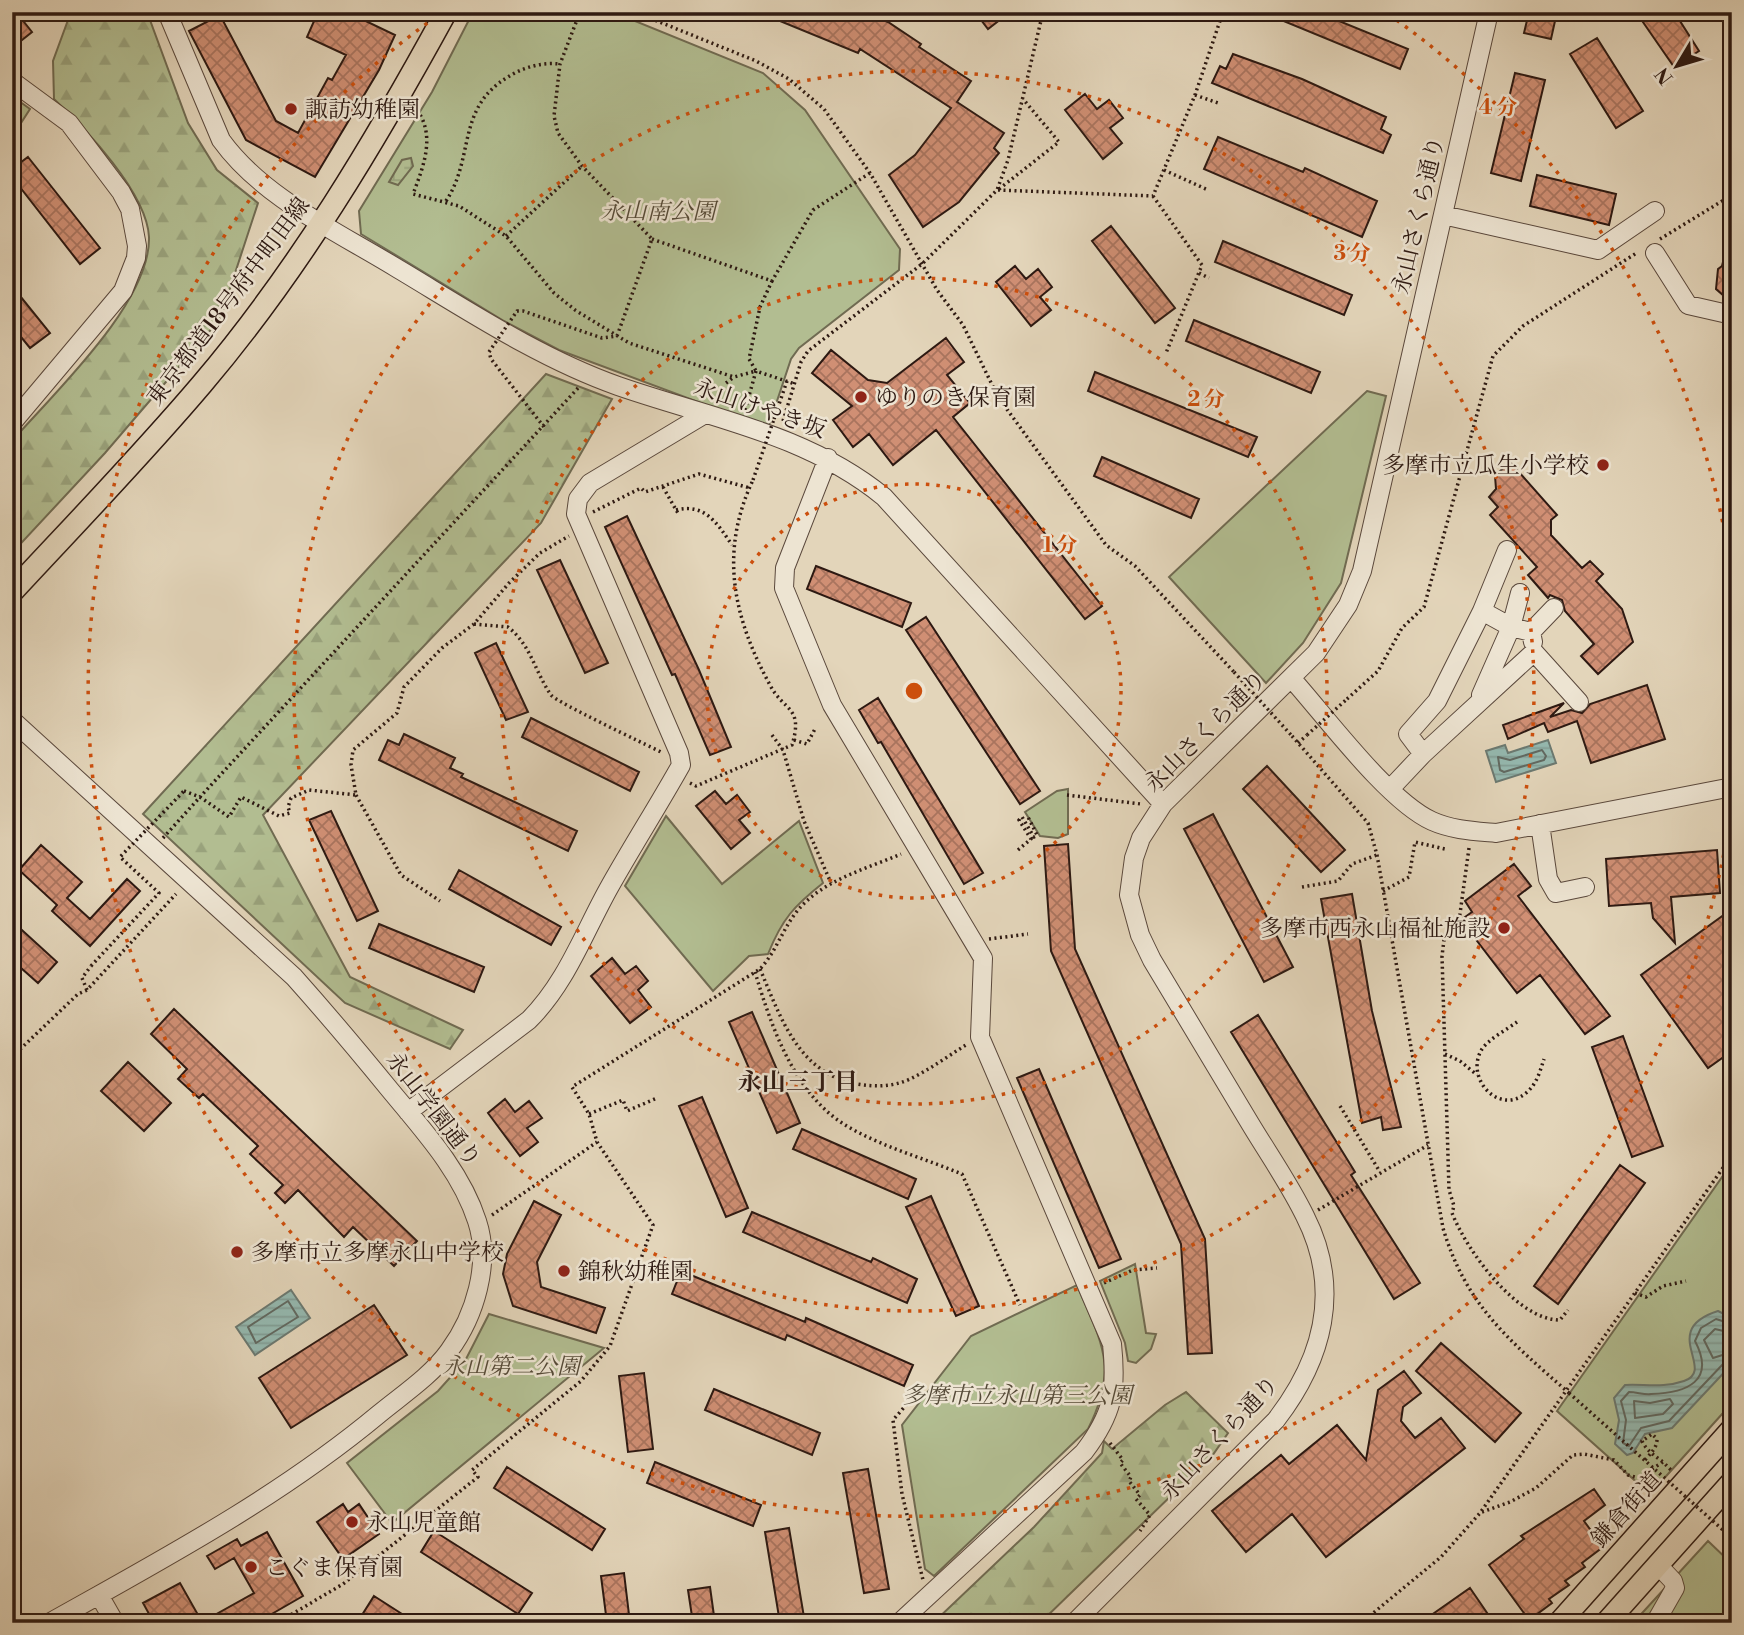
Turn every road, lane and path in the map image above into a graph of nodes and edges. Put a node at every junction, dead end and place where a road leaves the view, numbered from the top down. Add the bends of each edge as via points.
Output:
1 (167, 12) edge
2 (446, 12) edge
3 (580, 12) edge
4 (635, 12) edge
5 (1043, 12) edge
6 (1223, 12) edge
7 (1489, 12) edge
8 (560, 64) junction
9 (12, 80) edge
10 (402, 92) junction
11 (1195, 94) junction
12 (1023, 98) junction
13 (1221, 104) dead end
14 (582, 166) junction
15 (1164, 170) junction
16 (870, 173) junction
17 (998, 190) junction
18 (1208, 190) dead end
19 (1732, 195) edge
20 (1153, 196) junction
21 (446, 201) junction
22 (1655, 211) dead end
23 (1443, 215) junction
24 (322, 223) junction
25 (506, 236) junction
26 (652, 239) junction
27 (1648, 250) junction
28 (922, 264) junction
29 (1199, 273) junction
30 (1209, 278) dead end
31 (772, 281) junction
32 (1732, 315) edge
33 (617, 336) junction
34 (1167, 353) dead end
35 (756, 371) junction
36 (590, 375) junction
37 (734, 377) junction
38 (787, 381) junction
39 (726, 383) dead end
40 (795, 384) junction
41 (705, 414) junction
42 (741, 423) junction
43 (12, 424) edge
44 (544, 427) junction
45 (776, 428) junction
46 (828, 458) junction
47 (663, 487) junction
48 (750, 488) junction
49 (676, 510) junction
50 (587, 515) dead end
51 (678, 515) dead end
52 (557, 541) dead end
53 (732, 545) junction
54 (1507, 550) dead end
55 (12, 592) edge
56 (1520, 593) dead end
57 (1555, 608) dead end
58 (1482, 611) junction
59 (474, 624) junction
60 (1511, 627) junction
61 (1531, 632) junction
62 (1534, 652) junction
63 (1292, 679) junction
64 (1478, 702) junction
65 (1579, 702) dead end
66 (12, 720) edge
67 (816, 727) dead end
68 (772, 735) dead end
69 (794, 740) junction
70 (1298, 743) junction
71 (783, 750) junction
72 (679, 753) junction
73 (1423, 754) junction
74 (674, 777) junction
75 (1732, 787) edge
76 (1390, 789) junction
77 (1067, 795) dead end
78 (356, 796) junction
79 (200, 797) junction
80 (1124, 804) dead end
81 (1163, 804) junction
82 (1027, 815) dead end
83 (1540, 824) junction
84 (1471, 831) junction
85 (163, 838) dead end
86 (916, 848) junction
87 (1445, 849) dead end
88 (1018, 850) dead end
89 (1377, 855) junction
90 (831, 883) junction
91 (1302, 887) dead end
92 (1585, 887) dead end
93 (180, 890) dead end
94 (1383, 891) junction
95 (440, 901) dead end
96 (1028, 934) dead end
97 (973, 942) junction
98 (760, 969) junction
99 (755, 972) junction
100 (87, 990) junction
101 (1517, 1022) dead end
102 (980, 1037) junction
103 (1444, 1054) junction
104 (12, 1057) edge
105 (1544, 1059) dead end
106 (1477, 1075) junction
107 (657, 1098) dead end
108 (1340, 1106) dead end
109 (408, 1112) junction
110 (589, 1114) junction
111 (597, 1142) junction
112 (1428, 1145) junction
113 (1732, 1155) edge
114 (1380, 1172) junction
115 (1306, 1218) junction
116 (478, 1224) junction
117 (1157, 1268) dead end
118 (1686, 1281) dead end
119 (1104, 1283) dead end
120 (1635, 1293) junction
121 (1020, 1306) dead end
122 (1568, 1310) dead end
123 (1567, 1391) junction
124 (907, 1404) dead end
125 (1732, 1429) edge
126 (1100, 1431) junction
127 (1651, 1453) junction
128 (1645, 1460) junction
129 (1663, 1462) junction
130 (1675, 1474) dead end
131 (1732, 1482) edge
132 (1480, 1513) junction
133 (1732, 1538) edge
134 (1140, 1559) junction
135 (1658, 1565) junction
136 (1587, 1592) junction
137 (99, 1595) junction
138 (929, 1595) junction
139 (12, 1605) edge
140 (1610, 1619) edge
141 (25, 1621) edge
142 (49, 1623) edge
143 (115, 1623) edge
144 (277, 1623) edge
145 (899, 1623) edge
146 (1074, 1623) edge
147 (1361, 1623) edge
148 (1559, 1623) edge
149 (1655, 1623) edge

1 - 24 street, 永山けやき坂 via 216,130 233,157
2 - 10 main road, 東京都道18号府中町田線
3 - 8 path
4 - 16 path via 789,79 824,109
5 - 12 path
6 - 11 path
7 - 23 street, 永山さくら通り
8 - 14 path via 554,116 558,133
8 - 21 path via 521,70 484,95 474,111 457,178
9 - 43 street via 69,123 121,192 130,209 137,246 123,291
10 - 21 path via 421,114 428,136 413,194
10 - 24 main road, 東京都道18号府中町田線
11 - 13 path
11 - 15 path
12 - 17 path
12 - 17 path via 1059,142
14 - 25 path
14 - 26 path
15 - 18 path
15 - 20 path
16 - 28 path
16 - 31 path via 813,210
17 - 20 path
17 - 28 path
19 - 27 path
20 - 29 path via 1202,265
21 - 25 path
22 - 23 street via 1598,250
23 - 63 street, 永山さくら通り via 1362,571 1328,638
24 - 36 street, 永山けやき坂 via 519,340
24 - 55 main road, 東京都道18号府中町田線 via 203,383
25 - 33 path via 554,293
26 - 31 path
26 - 33 path
27 - 32 street via 1688,305
27 - 70 path, bridge via 1523,326 1493,356 1424,607 1402,628 1378,671
28 - 40 path via 808,351
28 - 70 path, bridge via 963,326 998,397 1106,545 1135,566
29 - 30 path
29 - 34 path
31 - 35 path via 760,307 749,359
33 - 37 path
33 - 44 path, bridge via 602,338 523,311 511,316 489,352 491,359
35 - 37 path
35 - 38 path
35 - 42 path
36 - 41 street, 永山けやき坂
36 - 44 path
37 - 39 path
38 - 40 path
38 - 45 path
40 - 45 path
41 - 42 street, 永山けやき坂
41 - 72 street via 590,483 578,499 576,514
42 - 45 street, 永山けやき坂
44 - 79 path
45 - 46 street, 永山けやき坂
45 - 48 path, bridge
46 - 81 street, 永山けやき坂 via 884,497
46 - 86 street via 785,568 784,588 832,705
47 - 48 path via 699,474
47 - 49 path
47 - 50 path via 645,492 641,488
48 - 53 path
49 - 51 path
49 - 53 path via 687,507 707,513
52 - 59 path via 509,583
53 - 69 path via 742,624 771,689 793,713
54 - 58 street
56 - 60 street
57 - 61 street
58 - 60 street
58 - 73 street via 1437,701 1408,734
59 - 72 path via 499,625 517,634 558,702 668,756
59 - 78 path via 442,648 404,687 397,713 353,750
60 - 61 street
60 - 64 street
61 - 62 street
62 - 64 street
62 - 65 street
63 - 76 street
63 - 81 street, 永山さくら通り
64 - 73 street
66 - 109 street, 永山学園通り via 294,978
67 - 69 path via 807,744
68 - 71 path
69 - 71 path
70 - 89 path via 1368,823
71 - 74 path via 696,786
71 - 90 path via 804,821
72 - 74 street via 681,765
73 - 76 street
74 - 109 street via 609,888 568,971 545,1004
75 - 83 street
76 - 84 street via 1431,821
77 - 80 path
78 - 79 path via 309,790 291,798 290,813 279,817 241,797 229,817
78 - 95 path via 401,875
79 - 85 path
79 - 100 path, bridge via 184,791 120,857 159,893 91,965 82,978
81 - 115 street, 永山さくら通り via 1134,858 1129,895 1136,926
82 - 88 path via 1037,835 1034,837 1022,817 1019,820 1031,839
83 - 84 street via 1496,833
83 - 92 street via 1549,879 1556,893
84 - 103 path via 1460,921 1445,932 1442,956
86 - 90 path
86 - 97 street
87 - 94 path via 1415,842 1409,877
89 - 91 path via 1352,864 1338,881
89 - 94 path
90 - 98 path via 799,909 772,957
93 - 100 path
94 - 112 path
96 - 97 path
97 - 102 street via 983,958
98 - 99 path
98 - 102 path via 796,1046 812,1064 850,1083 889,1086 909,1079
99 - 110 path via 572,1087
99 - 121 path via 775,1031 819,1104 852,1129 962,1174
100 - 104 path
101 - 106 path via 1483,1047
102 - 126 street via 1112,1344 1115,1388
103 - 106 path
103 - 122 path via 1449,1190 1458,1230 1512,1300 1547,1320 1560,1320
105 - 106 path via 1525,1095 1508,1100 1483,1088
107 - 110 path via 627,1111 622,1100
108 - 114 path
109 - 116 street, 永山学園通り via 465,1188
110 - 111 path
111 - 116 path
111 - 144 path via 653,1225 610,1346 581,1381 472,1470 478,1477 343,1584
112 - 114 path
112 - 123 path via 1443,1228 1461,1278 1491,1320
113 - 120 path
114 - 115 path
115 - 134 street, 永山さくら通り via 1321,1268 1323,1325 1301,1384 1276,1420
116 - 137 street, 永山学園通り via 482,1259 469,1318 432,1370 304,1474
117 - 119 path via 1133,1269
118 - 120 path via 1663,1286 1646,1297
120 - 123 path
123 - 128 path, bridge
123 - 132 path
124 - 138 path via 893,1420 902,1494
125 - 136 main road, 鎌倉街道
126 - 134 path via 1123,1460 1120,1463 1140,1495 1136,1499 1150,1515 1134,1541
126 - 138 street via 1084,1452
127 - 127 path via 1657,1446 1652,1434 1642,1441
127 - 128 path
127 - 129 path
128 - 133 path, bridge
129 - 130 path
129 - 132 path via 1638,1478 1628,1475 1614,1460 1573,1455 1536,1488
131 - 135 main road
132 - 147 path via 1433,1565
134 - 146 street, 永山さくら通り
135 - 140 main road
135 - 149 street via 1675,1588
136 - 140 main road
136 - 148 main road, 鎌倉街道
137 - 142 street, 永山学園通り
137 - 143 street
138 - 145 street
139 - 141 path

